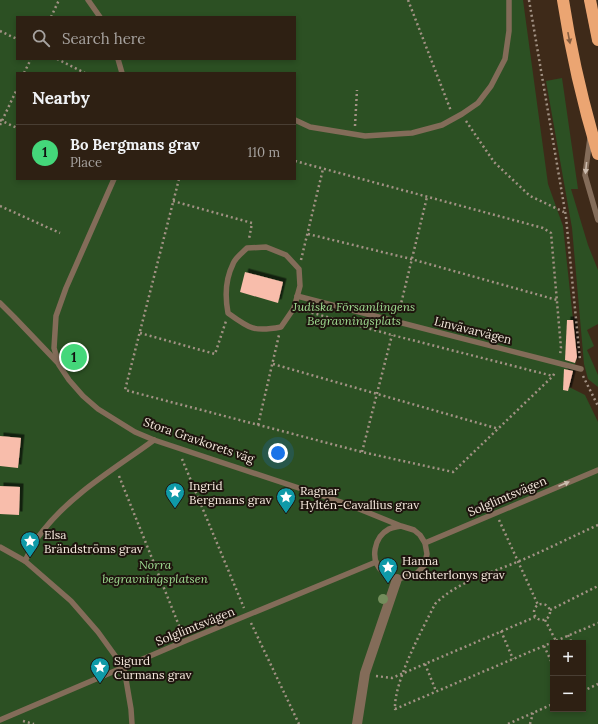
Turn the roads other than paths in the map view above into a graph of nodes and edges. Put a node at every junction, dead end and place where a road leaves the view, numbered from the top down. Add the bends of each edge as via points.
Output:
1 (88, 0) edge
2 (509, 0) edge
3 (563, 0) edge
4 (590, 0) edge
5 (99, 16) edge
6 (598, 40) edge
7 (118, 60) edge
8 (122, 72) edge
9 (296, 120) edge
10 (591, 130) junction
11 (598, 154) edge
12 (114, 180) edge
13 (598, 220) edge
14 (297, 296) junction
15 (0, 303) edge
16 (59, 365) junction
17 (581, 369) road end
18 (154, 440) junction
19 (598, 470) edge
20 (401, 526) junction
21 (425, 543) junction
22 (0, 547) edge
23 (25, 561) junction
24 (376, 562) junction
25 (397, 579) junction
26 (124, 668) junction
27 (0, 720) edge
28 (132, 724) edge
29 (357, 724) edge

1 - 5 lane
2 - 9 lane via 509,31 505,59 492,86 478,103 454,119 412,133 364,136 310,127
3 -> 10 highway via 569,41
4 - 6 highway
7 - 8 lane
10 - 11 highway
10 -> 13 lane via 585,175
12 - 16 lane, Stora Gravkorets väg via 56,316 54,348
14 - 14 lane via 294,308 281,327 266,330 248,328 228,313 225,300 227,281 233,263 247,248 266,247 286,255 299,269 300,286
14 - 17 lane, Linvävarvägen
15 - 16 lane
16 - 18 lane, Stora Gravkorets väg via 83,396 98,409 135,432
18 - 20 lane, Stora Gravkorets väg via 347,504
18 - 23 lane via 63,509 42,532
21 -> 19 lane, Solglimtsvägen
20 - 21 lane, Stora Gravkorets väg via 414,530
20 - 24 lane via 390,528 381,535 375,547
21 - 25 lane via 427,554 424,566 416,574
22 - 23 lane
23 - 26 lane via 71,601
24 - 25 lane via 383,572
24 - 26 lane, Solglimtsvägen
25 - 29 street via 365,673
26 - 27 lane, Solglimtsvägen
26 - 28 lane

